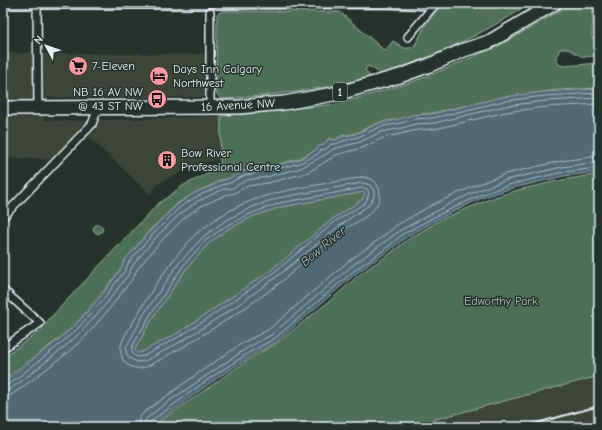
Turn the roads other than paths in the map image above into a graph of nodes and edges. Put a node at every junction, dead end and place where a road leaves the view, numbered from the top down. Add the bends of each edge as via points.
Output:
1 (541, 3) edge
2 (555, 3) edge
3 (37, 4) edge
4 (204, 4) edge
5 (216, 4) edge
6 (383, 4) edge
7 (435, 4) edge
8 (3, 5) edge
9 (210, 12) junction
10 (408, 37) dead end
11 (464, 50) junction
12 (210, 107) junction
13 (3, 108) edge
14 (38, 108) junction
15 (98, 108) junction
16 (3, 217) edge
17 (3, 290) edge
18 (3, 348) edge

1 - 11 highway, 16 Avenue NW / 1 via 483,36
2 - 11 highway, 16 Avenue NW / 1 via 489,42
3 - 4 street
3 - 8 street
3 - 14 street
4 - 9 street via 206,11
5 - 6 street
5 - 9 street via 216,9
6 - 7 street
7 - 10 street
9 - 12 street
11 - 12 highway, 16 Avenue NW / 1 via 400,76 339,93 284,103
12 - 15 highway, 16 Avenue NW / 1
13 - 14 highway, 16 Avenue NW / 1
14 - 15 highway, 16 Avenue NW / 1
15 - 16 street via 92,124
17 - 18 street via 40,323

